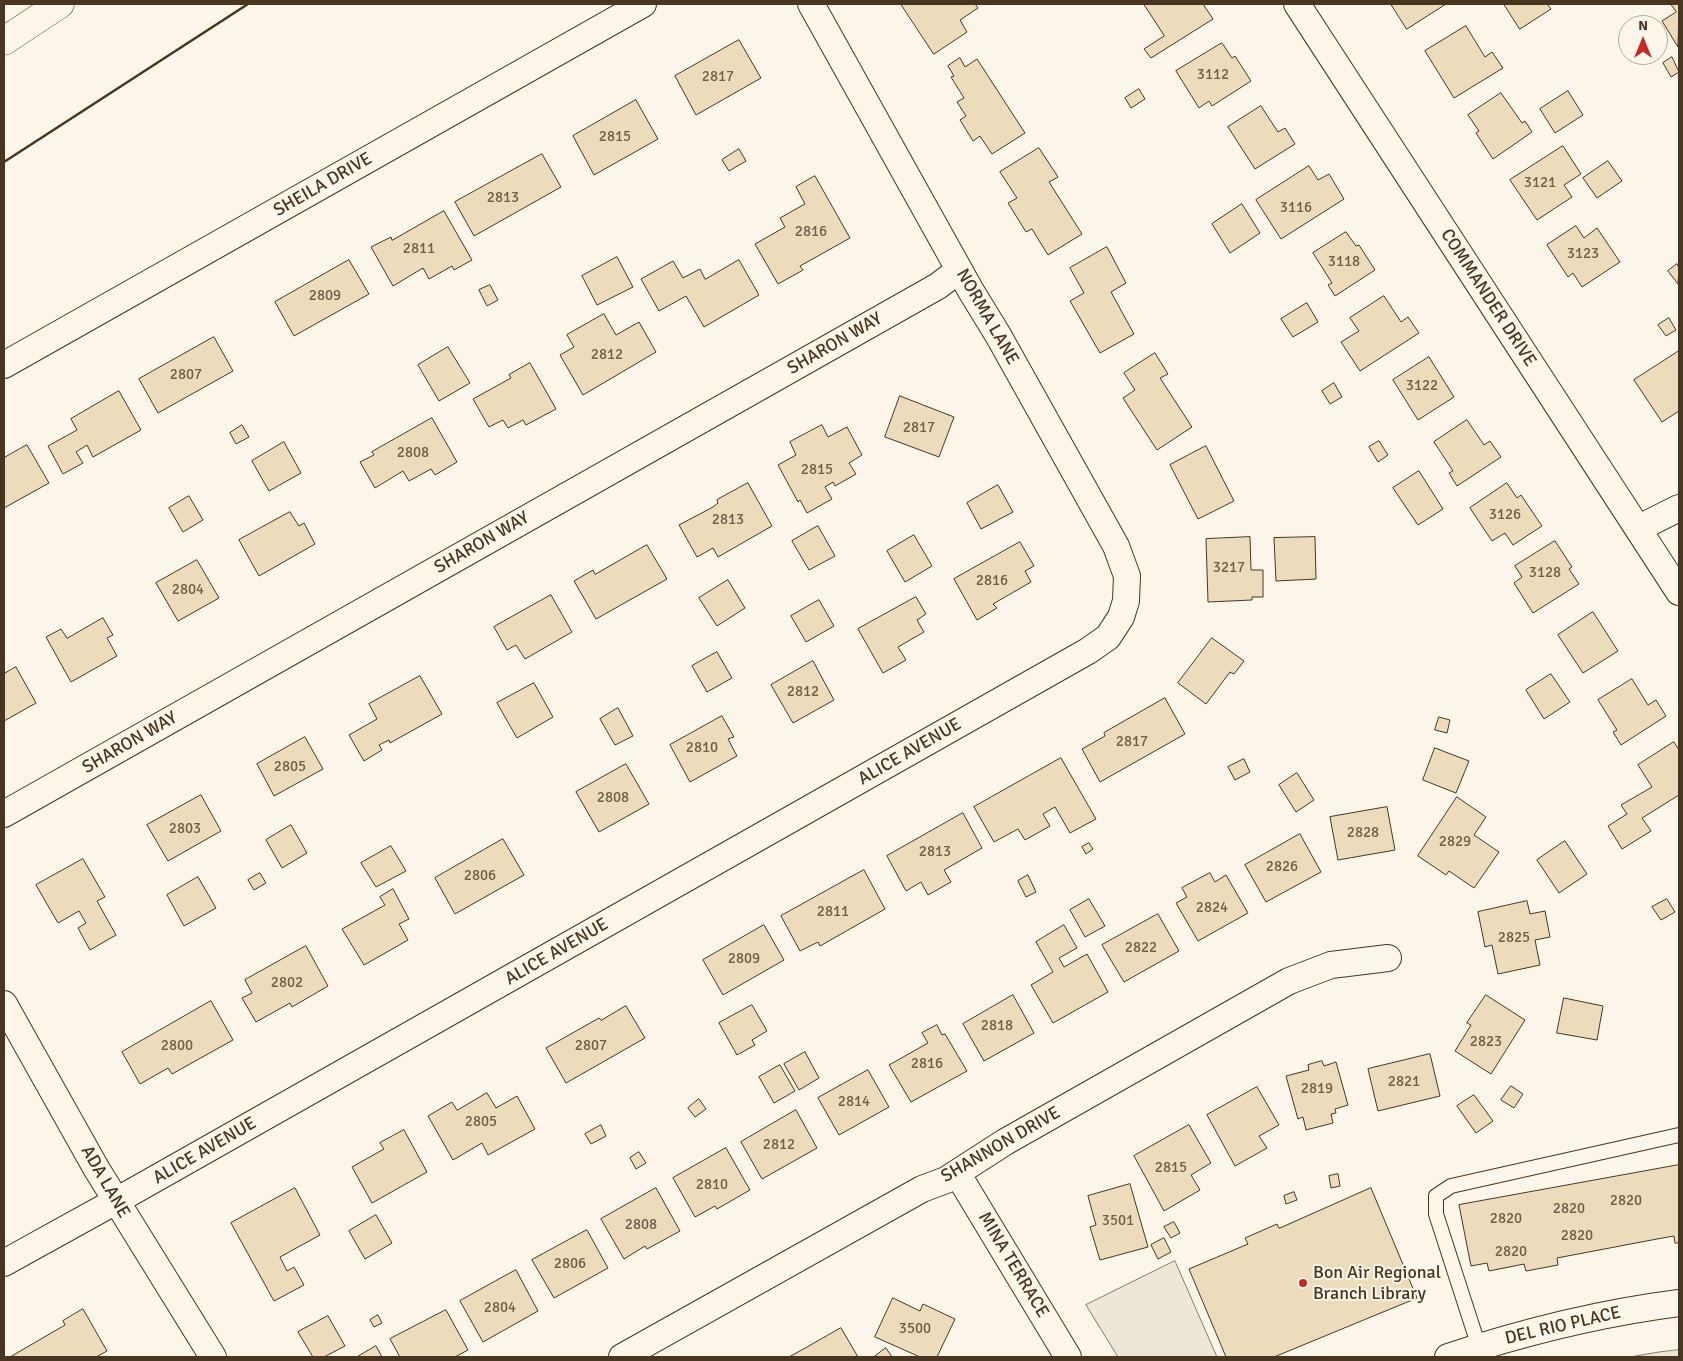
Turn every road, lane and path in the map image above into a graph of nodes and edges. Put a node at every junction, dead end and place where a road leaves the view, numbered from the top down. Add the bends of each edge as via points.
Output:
1 (60, 4) edge
2 (643, 4) edge
3 (811, 4) edge
4 (1297, 4) edge
5 (4, 41) edge
6 (959, 270) junction
7 (4, 366) edge
8 (1679, 508) edge
9 (1639, 528) junction
10 (1679, 592) edge
11 (1108, 637) joint
12 (4, 814) edge
13 (1388, 958) dead end
14 (4, 1004) edge
15 (1679, 1135) edge
16 (957, 1173) junction
17 (116, 1201) junction
18 (4, 1263) edge
19 (1679, 1304) edge
20 (1479, 1347) junction
21 (213, 1357) edge
22 (622, 1357) edge
23 (1068, 1357) edge
24 (1448, 1357) edge

1 - 5 highway
2 - 7 street, SHEILA DRIVE
3 - 6 street, NORMA LANE
4 - 9 street, COMMANDER DRIVE
6 - 11 street, NORMA LANE via 1116,546 1127,576 1126,600 1121,617
6 - 12 street, SHARON WAY via 929,290
8 - 9 street
9 - 10 street, COMMANDER DRIVE
11 - 17 street, ALICE AVENUE
13 - 16 street, SHANNON DRIVE via 1331,965 1289,981 1005,1142
14 - 17 street, ADA LANE
15 - 20 lane via 1451,1186 1436,1196 1436,1214
16 - 22 street, SHANNON DRIVE via 922,1189
16 - 23 street, MINA TERRACE
17 - 18 street, ALICE AVENUE
17 - 21 street, ADA LANE
19 - 20 street, DEL RIO PLACE via 1582,1318
20 - 24 street, DEL RIO PLACE

